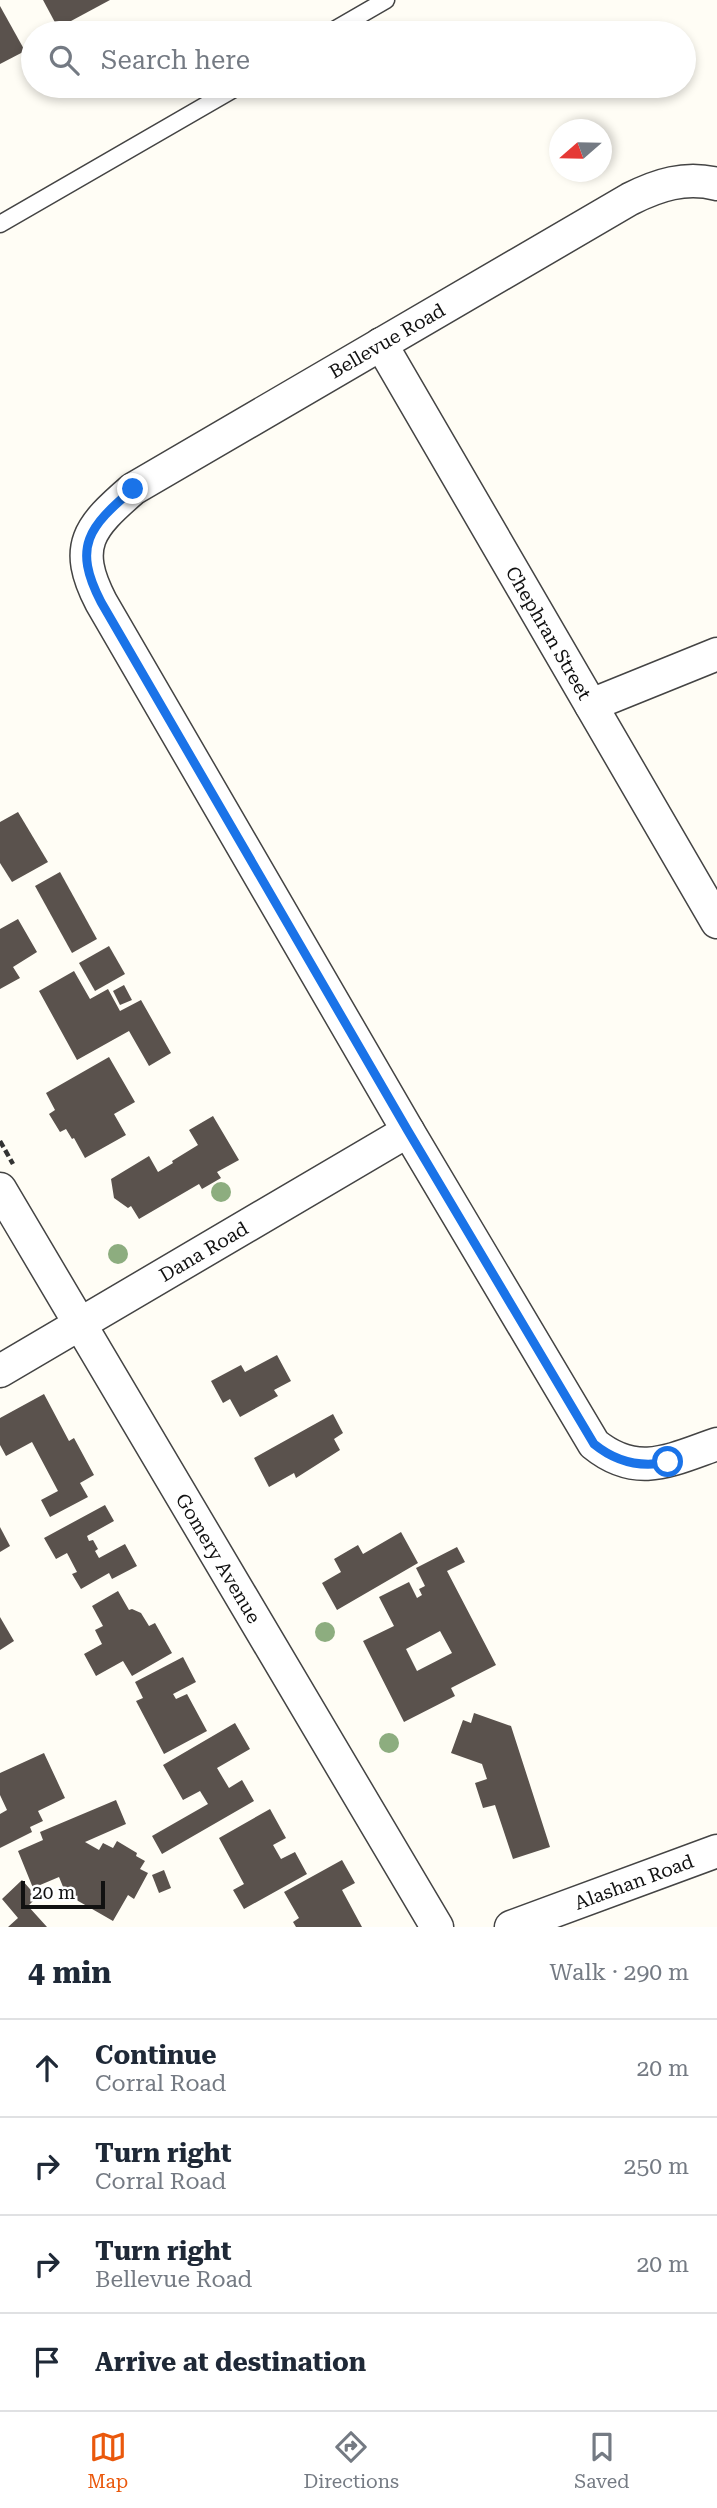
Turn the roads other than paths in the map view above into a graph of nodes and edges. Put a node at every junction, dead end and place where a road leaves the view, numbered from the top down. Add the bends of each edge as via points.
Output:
1 (386, 0) edge
2 (350, 21) edge
3 (218, 98) edge
4 (717, 184) edge
5 (0, 224) edge
6 (381, 344) junction
7 (717, 654) edge
8 (591, 705) junction
9 (717, 922) edge
10 (408, 1131) junction
11 (0, 1189) edge
12 (79, 1324) junction
13 (0, 1371) edge
14 (717, 1444) edge
15 (717, 1851) edge
16 (437, 1927) edge
17 (511, 1927) edge

1 - 2 lane
3 - 5 lane
4 - 6 street, Bellevue Road via 656,185
6 - 8 street, Chephran Street
6 - 10 street, Bellevue Road via 133,489 98,521 86,550 88,572 101,602
7 - 8 street
8 - 9 street, Chephran Street
10 - 12 street, Dana Road
10 - 14 street via 594,1444 621,1461 652,1465
11 - 12 street, Gomery Avenue
12 - 13 street, Dana Road
12 - 16 street, Gomery Avenue
15 - 17 street, Alashan Road

